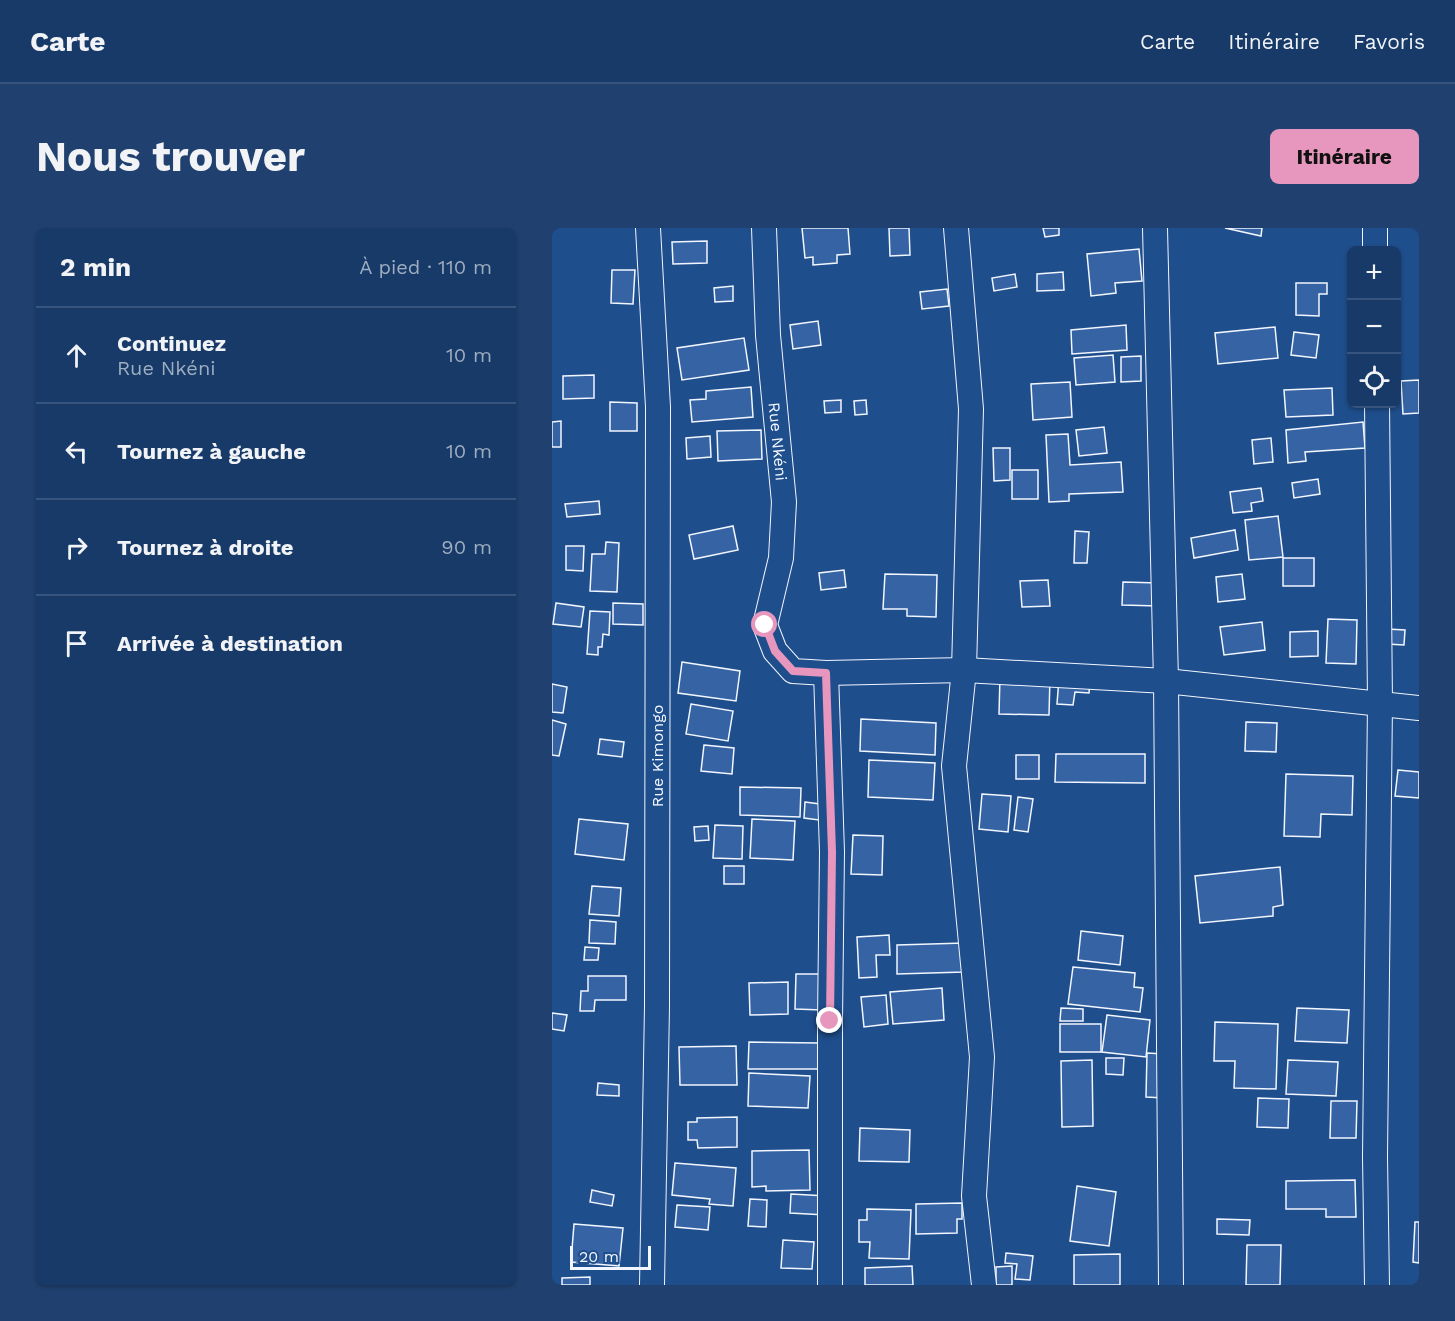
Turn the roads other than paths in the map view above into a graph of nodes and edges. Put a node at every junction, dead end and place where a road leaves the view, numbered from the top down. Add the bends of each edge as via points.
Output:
1 (648, 228) edge
2 (764, 228) edge
3 (956, 228) edge
4 (1155, 228) edge
5 (1375, 228) edge
6 (1375, 246) edge
7 (1377, 408) edge
8 (964, 670) junction
9 (826, 673) junction
10 (1166, 681) junction
11 (1380, 702) junction
12 (1419, 708) edge
13 (652, 1285) edge
14 (830, 1285) edge
15 (984, 1285) edge
16 (1171, 1285) edge
17 (1377, 1285) edge

1 - 13 street, Rue Kimongo via 658,407 657,1006
2 - 9 street, Rue Nkéni via 768,335 784,502 781,558 765,625 775,651 793,671
3 - 8 street via 971,409
4 - 10 street
5 - 6 street
7 - 11 street
8 - 9 street
8 - 10 street
8 - 15 street via 954,766 982,1057 974,1196
9 - 14 street via 832,852
10 - 11 street
10 - 16 street
11 - 12 street
11 - 17 street

